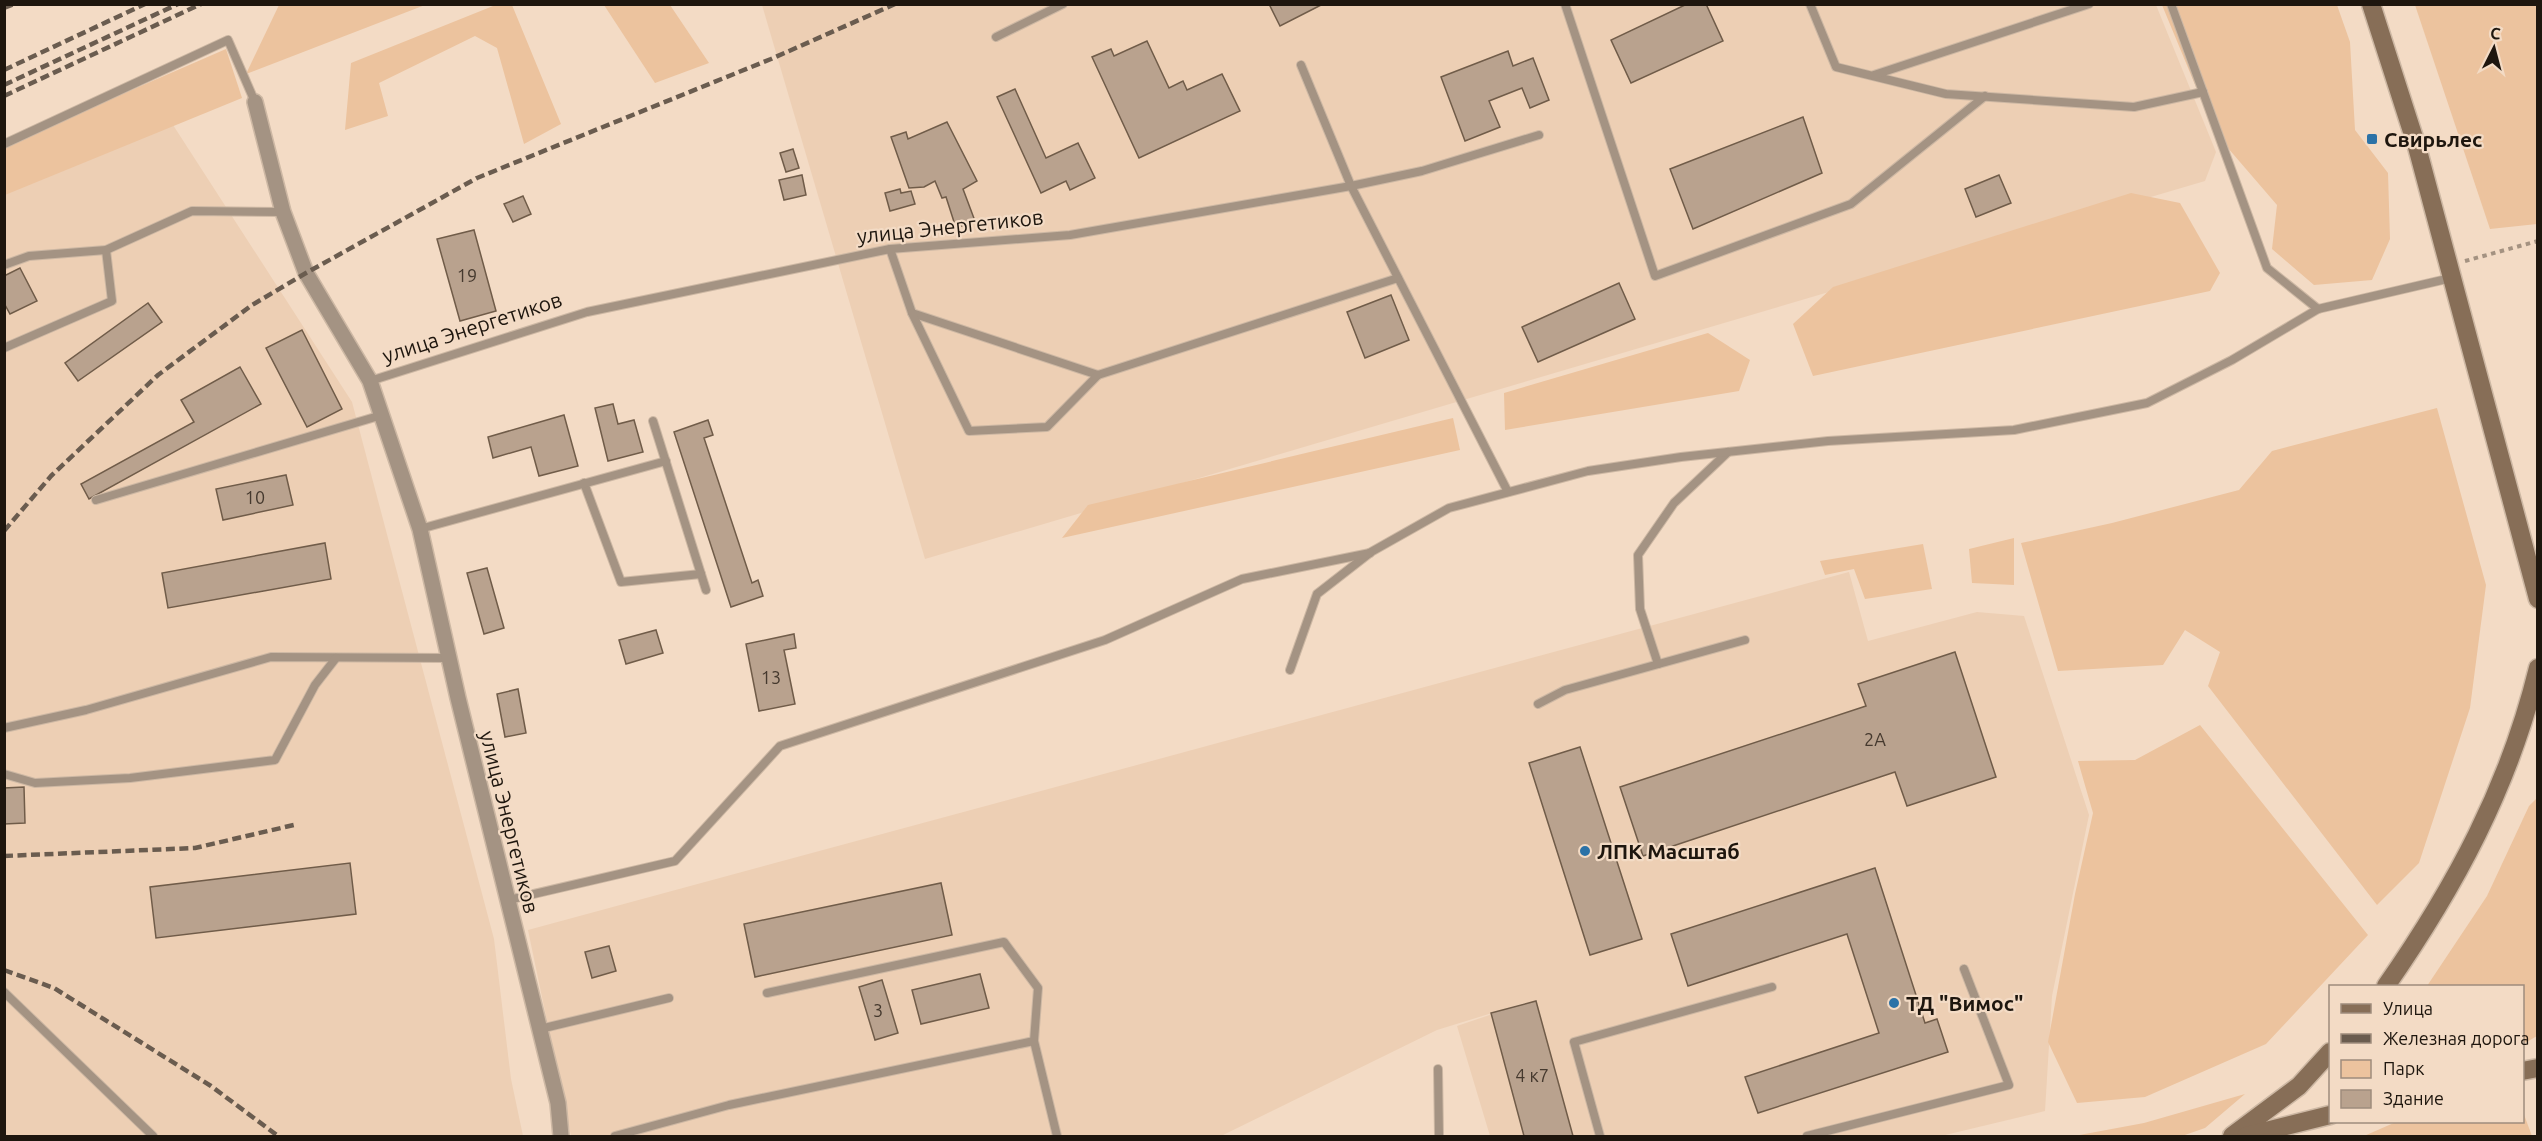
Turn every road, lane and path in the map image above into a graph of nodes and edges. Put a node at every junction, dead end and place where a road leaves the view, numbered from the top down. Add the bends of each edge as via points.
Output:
1 (1063, 4) edge
2 (1565, 4) edge
3 (1810, 4) edge
4 (2089, 4) edge
5 (2171, 4) edge
6 (2371, 4) edge
7 (996, 37) dead end
8 (1301, 65) dead end
9 (1872, 75) junction
10 (2203, 92) junction
11 (1985, 96) junction
12 (255, 102) joint
13 (1539, 135) dead end
14 (4, 144) edge
15 (1351, 186) junction
16 (282, 212) junction
17 (2538, 241) edge
18 (890, 249) junction
19 (105, 250) junction
20 (4, 266) edge
21 (2451, 272) junction
22 (1398, 278) junction
23 (2318, 309) junction
24 (912, 313) junction
25 (4, 348) edge
26 (1098, 375) junction
27 (370, 381) junction
28 (382, 415) junction
29 (653, 421) dead end
30 (1728, 452) junction
31 (666, 461) junction
32 (584, 483) junction
33 (1508, 492) junction
34 (96, 500) dead end
35 (420, 529) junction
36 (1371, 552) junction
37 (701, 574) junction
38 (706, 590) dead end
39 (2538, 599) edge
40 (1745, 640) dead end
41 (336, 658) junction
42 (449, 658) junction
43 (1658, 664) junction
44 (2538, 668) edge
45 (1290, 670) dead end
46 (1538, 704) dead end
47 (4, 728) edge
48 (4, 774) edge
49 (508, 900) junction
50 (1964, 969) dead end
51 (2387, 985) edge
52 (1772, 987) dead end
53 (4, 992) edge
54 (767, 993) dead end
55 (669, 998) dead end
56 (540, 1029) junction
57 (1034, 1041) junction
58 (2329, 1054) edge
59 (1438, 1070) dead end
60 (2329, 1116) edge
61 (153, 1137) edge
62 (561, 1137) edge
63 (615, 1137) edge
64 (1057, 1137) edge
65 (1439, 1137) edge
66 (1600, 1137) edge
67 (1807, 1137) edge
68 (2232, 1137) edge
69 (2246, 1137) edge

1 - 7 lane
2 - 11 lane via 1655,276 1851,204
3 - 9 lane via 1836,67
4 - 9 lane
5 - 10 lane
6 - 21 street via 2417,147
8 - 15 lane
9 - 11 lane via 1946,94
10 - 11 lane via 2134,107
10 - 23 lane via 2267,268
12 - 14 lane via 228,40
12 - 16 street, улица Энергетиков
13 - 15 lane, улица Энергетиков via 1422,171
15 - 18 lane, улица Энергетиков via 1070,235
15 - 22 lane
16 - 19 lane via 192,211
16 - 27 street, улица Энергетиков via 306,273
17 - 21 path
18 - 24 lane
18 - 27 lane, улица Энергетиков via 587,312
19 - 20 lane via 29,256
19 - 25 lane via 112,301
21 - 23 lane
21 - 39 street
22 - 26 lane
22 - 33 lane
23 - 30 lane via 2147,404 2014,430 1828,441
24 - 26 lane
24 - 26 lane via 969,431 1047,427
27 - 28 street, улица Энергетиков
28 - 34 lane
28 - 35 street, улица Энергетиков
29 - 31 lane
30 - 33 lane via 1588,471
30 - 43 lane via 1674,503 1638,555 1640,609
31 - 32 lane
31 - 37 lane
32 - 35 lane
32 - 37 lane via 621,582
33 - 36 lane via 1449,508
35 - 42 street, улица Энергетиков
36 - 45 lane via 1317,594
36 - 49 lane via 1242,579 1105,640 780,746 675,861
37 - 38 lane
40 - 43 lane
41 - 42 lane
41 - 47 lane via 272,657 86,710
41 - 48 lane via 315,685 275,760 129,778 35,783
42 - 49 street, улица Энергетиков
43 - 46 lane via 1565,690
44 - 51 street via 2507,768 2472,848 2430,923
49 - 56 street, улица Энергетиков
50 - 67 lane via 2009,1085
52 - 66 lane via 1574,1042
53 - 61 lane
54 - 57 lane via 1004,942 1038,988
55 - 56 lane
56 - 62 street, улица Энергетиков via 558,1103
57 - 63 lane via 729,1105
57 - 64 lane
58 - 68 street via 2299,1086
59 - 65 lane
60 - 69 street

